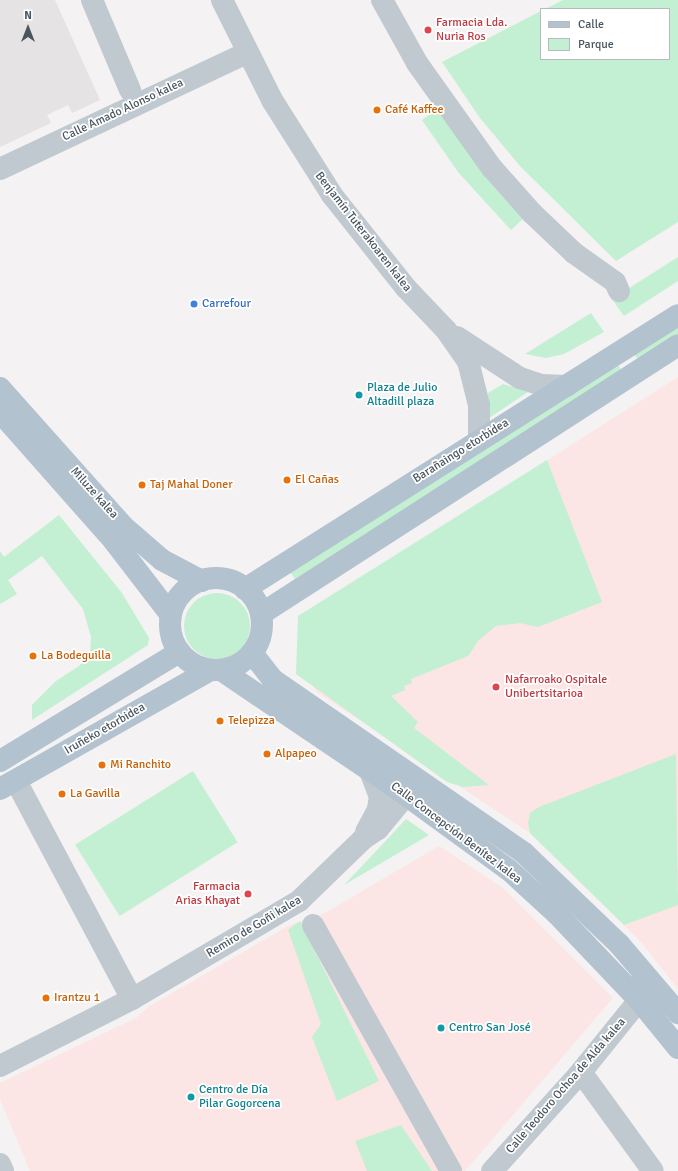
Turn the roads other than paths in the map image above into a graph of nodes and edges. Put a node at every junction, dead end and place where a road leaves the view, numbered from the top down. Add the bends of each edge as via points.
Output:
1 (92, 0) edge
2 (222, 0) edge
3 (382, 0) edge
4 (246, 53) junction
5 (130, 90) dead end
6 (0, 169) edge
7 (619, 291) dead end
8 (678, 315) edge
9 (446, 330) junction
10 (678, 345) edge
11 (567, 386) junction
12 (0, 388) edge
13 (0, 412) edge
14 (479, 440) junction
15 (202, 580) junction
16 (245, 588) junction
17 (261, 614) junction
18 (171, 615) junction
19 (179, 652) junction
20 (252, 653) junction
21 (215, 670) junction
22 (0, 761) edge
23 (370, 771) junction
24 (8, 785) edge
25 (406, 795) junction
26 (362, 839) junction
27 (313, 925) dead end
28 (630, 957) junction
29 (132, 999) junction
30 (639, 1000) junction
31 (677, 1012) edge
32 (678, 1048) edge
33 (0, 1066) edge
34 (580, 1072) junction
35 (0, 1164) edge
36 (3, 1171) edge
37 (451, 1171) edge
38 (492, 1171) edge
39 (653, 1171) edge

1 - 5 street
2 - 4 street, Benjamín Tuterakoaren kalea
3 - 7 street via 417,63 492,168 532,213 574,253 615,282
4 - 6 street, Calle Amado Alonso kalea
4 - 9 street, Benjamín Tuterakoaren kalea via 292,134 332,195 406,288
8 - 11 main road, Barañaingo etorbidea
9 - 11 street, Benjamín Tuterakoaren kalea via 520,378 542,385
9 - 14 street, Benjamín Tuterakoaren kalea via 468,361 479,405
10 - 17 main road
11 - 14 main road, Barañaingo etorbidea
12 - 15 main road, Miluze kalea via 124,527 162,560
13 - 18 main road, Miluze kalea via 114,541
14 - 16 main road, Barañaingo etorbidea
15 - 16 main road via 217,578 232,581
15 - 18 main road via 181,594
16 - 17 main road via 255,600
17 - 20 main road via 262,628
18 - 19 main road via 173,640
19 - 21 main road via 198,666
19 - 22 main road, Iruñeko etorbidea
20 - 21 main road via 238,664
20 - 28 main road, Calle Concepción Benítez kalea via 272,679 524,853
21 - 23 main road, Calle Concepción Benítez kalea
21 - 24 main road, Iruñeko etorbidea
23 - 25 main road, Calle Concepción Benítez kalea
23 - 26 street, Remiro de Goñi kalea via 380,797 378,810
24 - 29 street
25 - 26 street, Remiro de Goñi kalea via 378,829
25 - 30 main road, Calle Concepción Benítez kalea via 509,870 557,914
26 - 29 street, Remiro de Goñi kalea via 299,901
27 - 37 street
28 - 30 street via 642,983 643,994
28 - 31 main road, Calle Concepción Benítez kalea
29 - 33 street, Remiro de Goñi kalea
30 - 31 street via 654,997 670,1011
30 - 32 main road, Calle Concepción Benítez kalea
30 - 34 street, Calle Teodoro Ochoa de Alda kalea
34 - 38 street, Calle Teodoro Ochoa de Alda kalea
34 - 39 street
35 - 36 street

